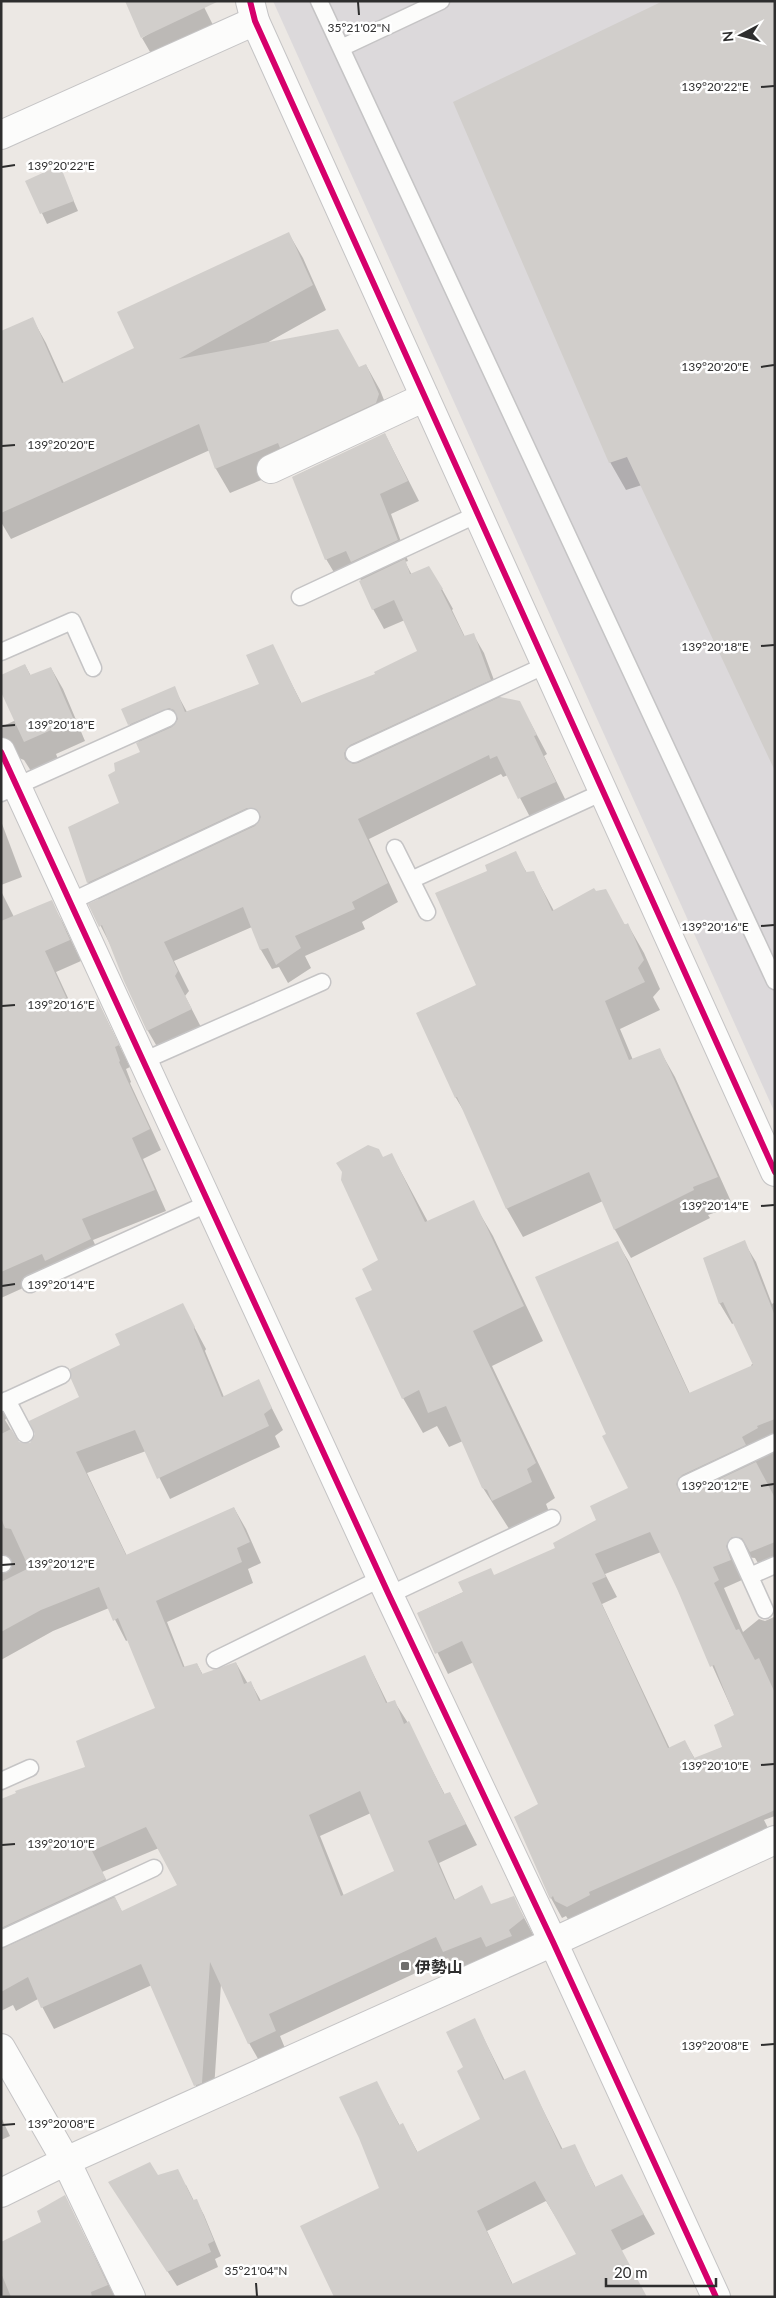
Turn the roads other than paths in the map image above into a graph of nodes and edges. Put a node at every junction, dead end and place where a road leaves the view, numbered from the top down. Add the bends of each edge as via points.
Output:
1 (319, 1) edge
2 (441, 1) edge
3 (252, 11) edge
4 (341, 48) junction
5 (1, 135) edge
6 (425, 397) junction
7 (271, 469) dead end
8 (478, 514) junction
9 (300, 597) dead end
10 (1, 652) edge
11 (546, 665) junction
12 (92, 668) dead end
13 (168, 718) dead end
14 (1, 752) edge
15 (354, 754) dead end
16 (9, 790) edge
17 (603, 792) junction
18 (252, 818) dead end
19 (395, 848) dead end
20 (411, 880) junction
21 (70, 902) junction
22 (427, 912) dead end
23 (775, 981) edge
24 (322, 982) dead end
25 (143, 1061) junction
26 (775, 1172) edge
27 (209, 1203) junction
28 (30, 1284) dead end
29 (62, 1375) dead end
30 (4, 1401) edge
31 (25, 1434) dead end
32 (775, 1442) edge
33 (686, 1484) dead end
34 (552, 1518) dead end
35 (736, 1546) dead end
36 (775, 1565) edge
37 (750, 1576) junction
38 (386, 1586) junction
39 (765, 1610) dead end
40 (215, 1660) dead end
41 (30, 1768) dead end
42 (1, 1781) edge
43 (775, 1840) edge
44 (154, 1868) dead end
45 (1, 1939) edge
46 (553, 1942) junction
47 (1, 2048) edge
48 (66, 2161) junction
49 (1, 2193) edge
50 (131, 2297) edge
51 (716, 2297) edge

1 - 4 lane
2 - 4 lane
3 - 5 street
3 - 6 street
4 - 23 lane
6 - 7 street
6 - 8 street
8 - 9 lane
8 - 11 street
10 - 12 lane via 72,621
11 - 15 lane
11 - 17 street
13 - 16 lane
14 - 16 street
16 - 21 street
17 - 20 lane
17 - 26 street
18 - 21 lane
19 - 20 lane
20 - 22 lane
21 - 25 street
24 - 25 lane
25 - 27 street
27 - 28 lane
27 - 38 street
29 - 30 lane
30 - 31 lane
32 - 33 lane
34 - 38 lane
35 - 37 lane
36 - 37 lane
37 - 39 lane
38 - 40 lane
38 - 46 street
41 - 42 lane
43 - 46 street
44 - 45 lane
46 - 48 street
46 - 51 street
47 - 48 street
48 - 49 street
48 - 50 street

